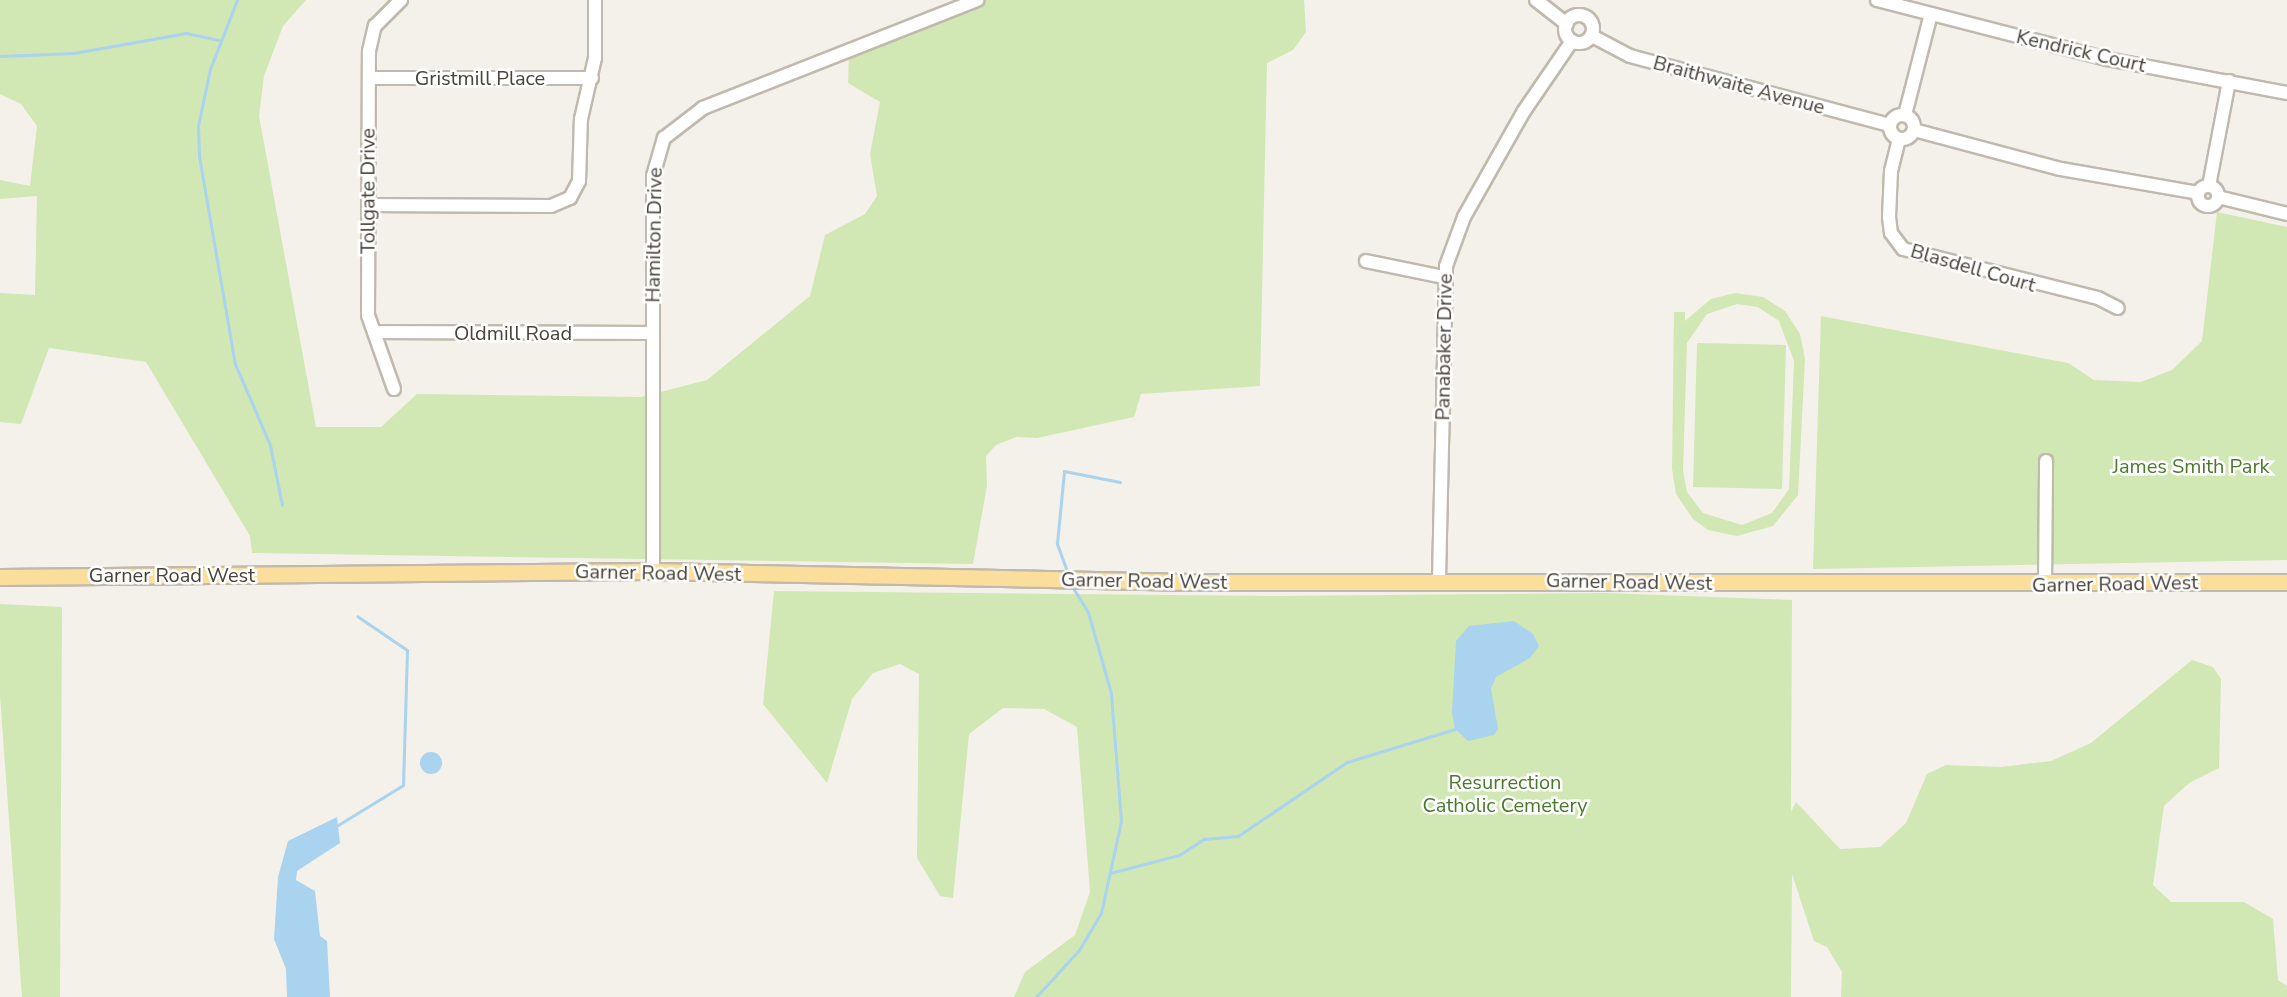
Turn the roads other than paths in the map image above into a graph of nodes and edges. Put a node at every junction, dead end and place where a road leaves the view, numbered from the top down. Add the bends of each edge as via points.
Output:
1 (401, 0) edge
2 (595, 0) edge
3 (977, 0) edge
4 (1536, 0) edge
5 (1877, 0) edge
6 (1931, 14) junction
7 (1567, 24) junction
8 (1592, 36) junction
9 (1572, 41) junction
10 (369, 78) junction
11 (592, 78) junction
12 (2229, 81) junction
13 (2287, 93) edge
14 (1905, 116) junction
15 (1890, 125) junction
16 (1914, 130) junction
17 (1899, 139) junction
18 (2209, 186) junction
19 (2198, 194) junction
20 (2218, 197) junction
21 (368, 205) junction
22 (2287, 214) edge
23 (1366, 261) dead end
24 (1444, 277) junction
25 (2118, 308) dead end
26 (374, 332) junction
27 (653, 333) junction
28 (394, 389) dead end
29 (2046, 461) dead end
30 (653, 571) junction
31 (0, 577) edge
32 (1439, 579) junction
33 (2287, 582) edge
34 (2045, 585) junction

1 - 10 street, Tollgate Drive via 371,32
2 - 11 street
3 - 27 street, Hamilton Drive via 703,108 675,125 661,144 654,170
4 - 7 street
5 - 6 street, Kendrick Court
6 - 12 street, Kendrick Court via 2107,59
6 - 14 street
7 - 8 street via 1575,16 1586,17
7 - 9 street
8 - 9 street via 1585,42
8 - 15 street, Braithwaite Avenue via 1630,56
9 - 24 street, Panabaker Drive via 1527,106 1464,217
10 - 11 street, Gristmill Place
10 - 21 street, Tollgate Drive
11 - 21 street via 580,119 579,181 565,202
12 - 13 street, Kendrick Court
12 - 18 street
14 - 15 street
14 - 16 street
15 - 17 street
16 - 17 street
16 - 19 street via 2061,169
17 - 25 street, Blasdell Court via 1891,171 1889,217 1891,232 1903,249 2098,298
18 - 19 street
18 - 20 street
19 - 20 street via 2208,206
20 - 22 street
21 - 26 street, Tollgate Drive via 368,315
23 - 24 street
24 - 32 street, Panabaker Drive
26 - 27 street, Oldmill Road
26 - 28 street, Tollgate Drive
27 - 30 street, Hamilton Drive
29 - 34 street
30 - 31 main road, Garner Road West
30 - 32 main road, Garner Road West via 1192,582
32 - 34 main road, Garner Road West
33 - 34 main road, Garner Road West

